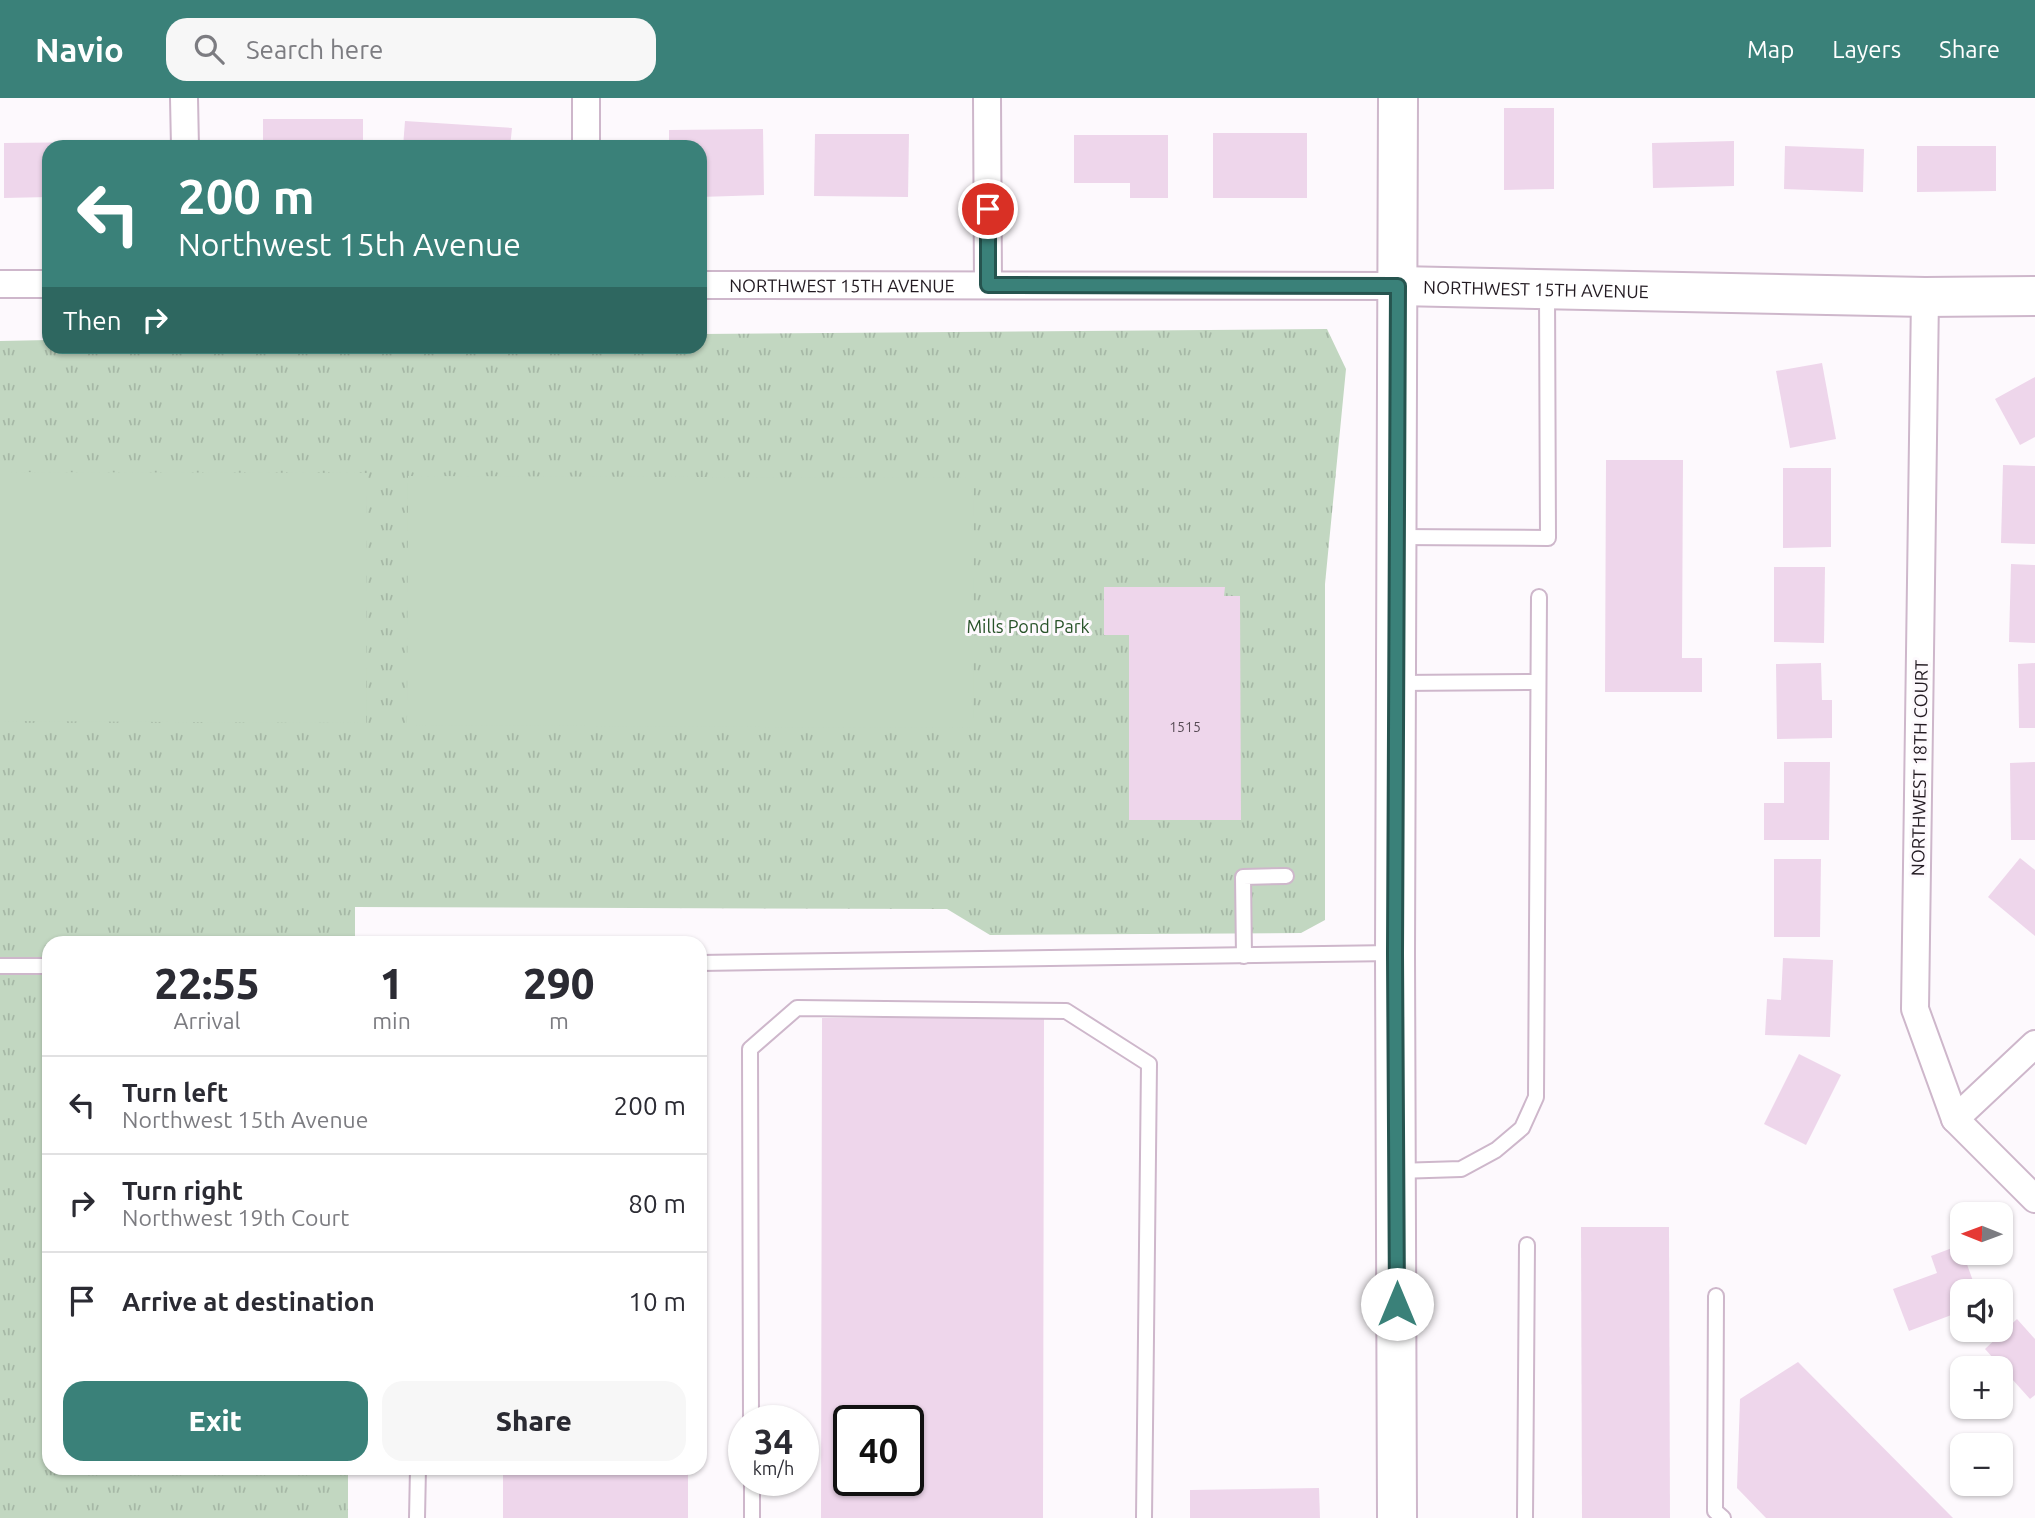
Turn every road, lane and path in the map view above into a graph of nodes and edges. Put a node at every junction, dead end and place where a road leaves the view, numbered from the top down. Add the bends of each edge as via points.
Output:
1 (184, 98) edge
2 (586, 98) edge
3 (987, 98) edge
4 (1398, 98) edge
5 (185, 140) edge
6 (586, 140) edge
7 (0, 284) edge
8 (42, 284) edge
9 (707, 285) edge
10 (988, 285) junction
11 (1398, 286) junction
12 (1547, 289) junction
13 (2035, 296) edge
14 (1926, 297) junction
15 (1397, 537) junction
16 (1539, 597) dead end
17 (1538, 682) junction
18 (1396, 683) junction
19 (1286, 876) dead end
20 (1395, 953) junction
21 (1244, 956) junction
22 (707, 962) edge
23 (0, 966) edge
24 (42, 967) edge
25 (2035, 1044) edge
26 (1955, 1119) junction
27 (1396, 1171) junction
28 (2035, 1199) edge
29 (1527, 1245) dead end
30 (1716, 1296) dead end
31 (751, 1405) edge
32 (418, 1475) edge
33 (752, 1496) edge
34 (417, 1518) edge
35 (752, 1518) edge
36 (1144, 1518) edge
37 (1397, 1518) edge
38 (1525, 1518) edge
39 (1723, 1518) edge

1 - 5 street
2 - 6 street
3 - 10 street
4 - 11 street
7 - 8 street
9 - 10 street, NORTHWEST 15TH AVENUE
10 - 11 street, NORTHWEST 15TH AVENUE
11 - 12 street, NORTHWEST 15TH AVENUE
11 - 15 street
12 - 14 street, NORTHWEST 15TH AVENUE
12 - 15 lane via 1548,538
13 - 14 street, NORTHWEST 15TH AVENUE
14 - 26 street, NORTHWEST 18TH COURT via 1915,1009
15 - 18 street
16 - 17 lane
17 - 18 lane
17 - 27 lane via 1536,1097 1522,1128 1496,1150 1461,1169
18 - 20 street
19 - 21 lane via 1243,877
20 - 21 lane
20 - 27 street
21 - 22 lane
23 - 24 lane
25 - 26 street
26 - 28 street, NORTHWEST 18TH COURT
27 - 37 street
29 - 38 lane
30 - 39 lane via 1715,1511
31 - 36 lane via 750,1049 797,1008 1066,1011 1149,1064
32 - 34 lane
33 - 35 lane

